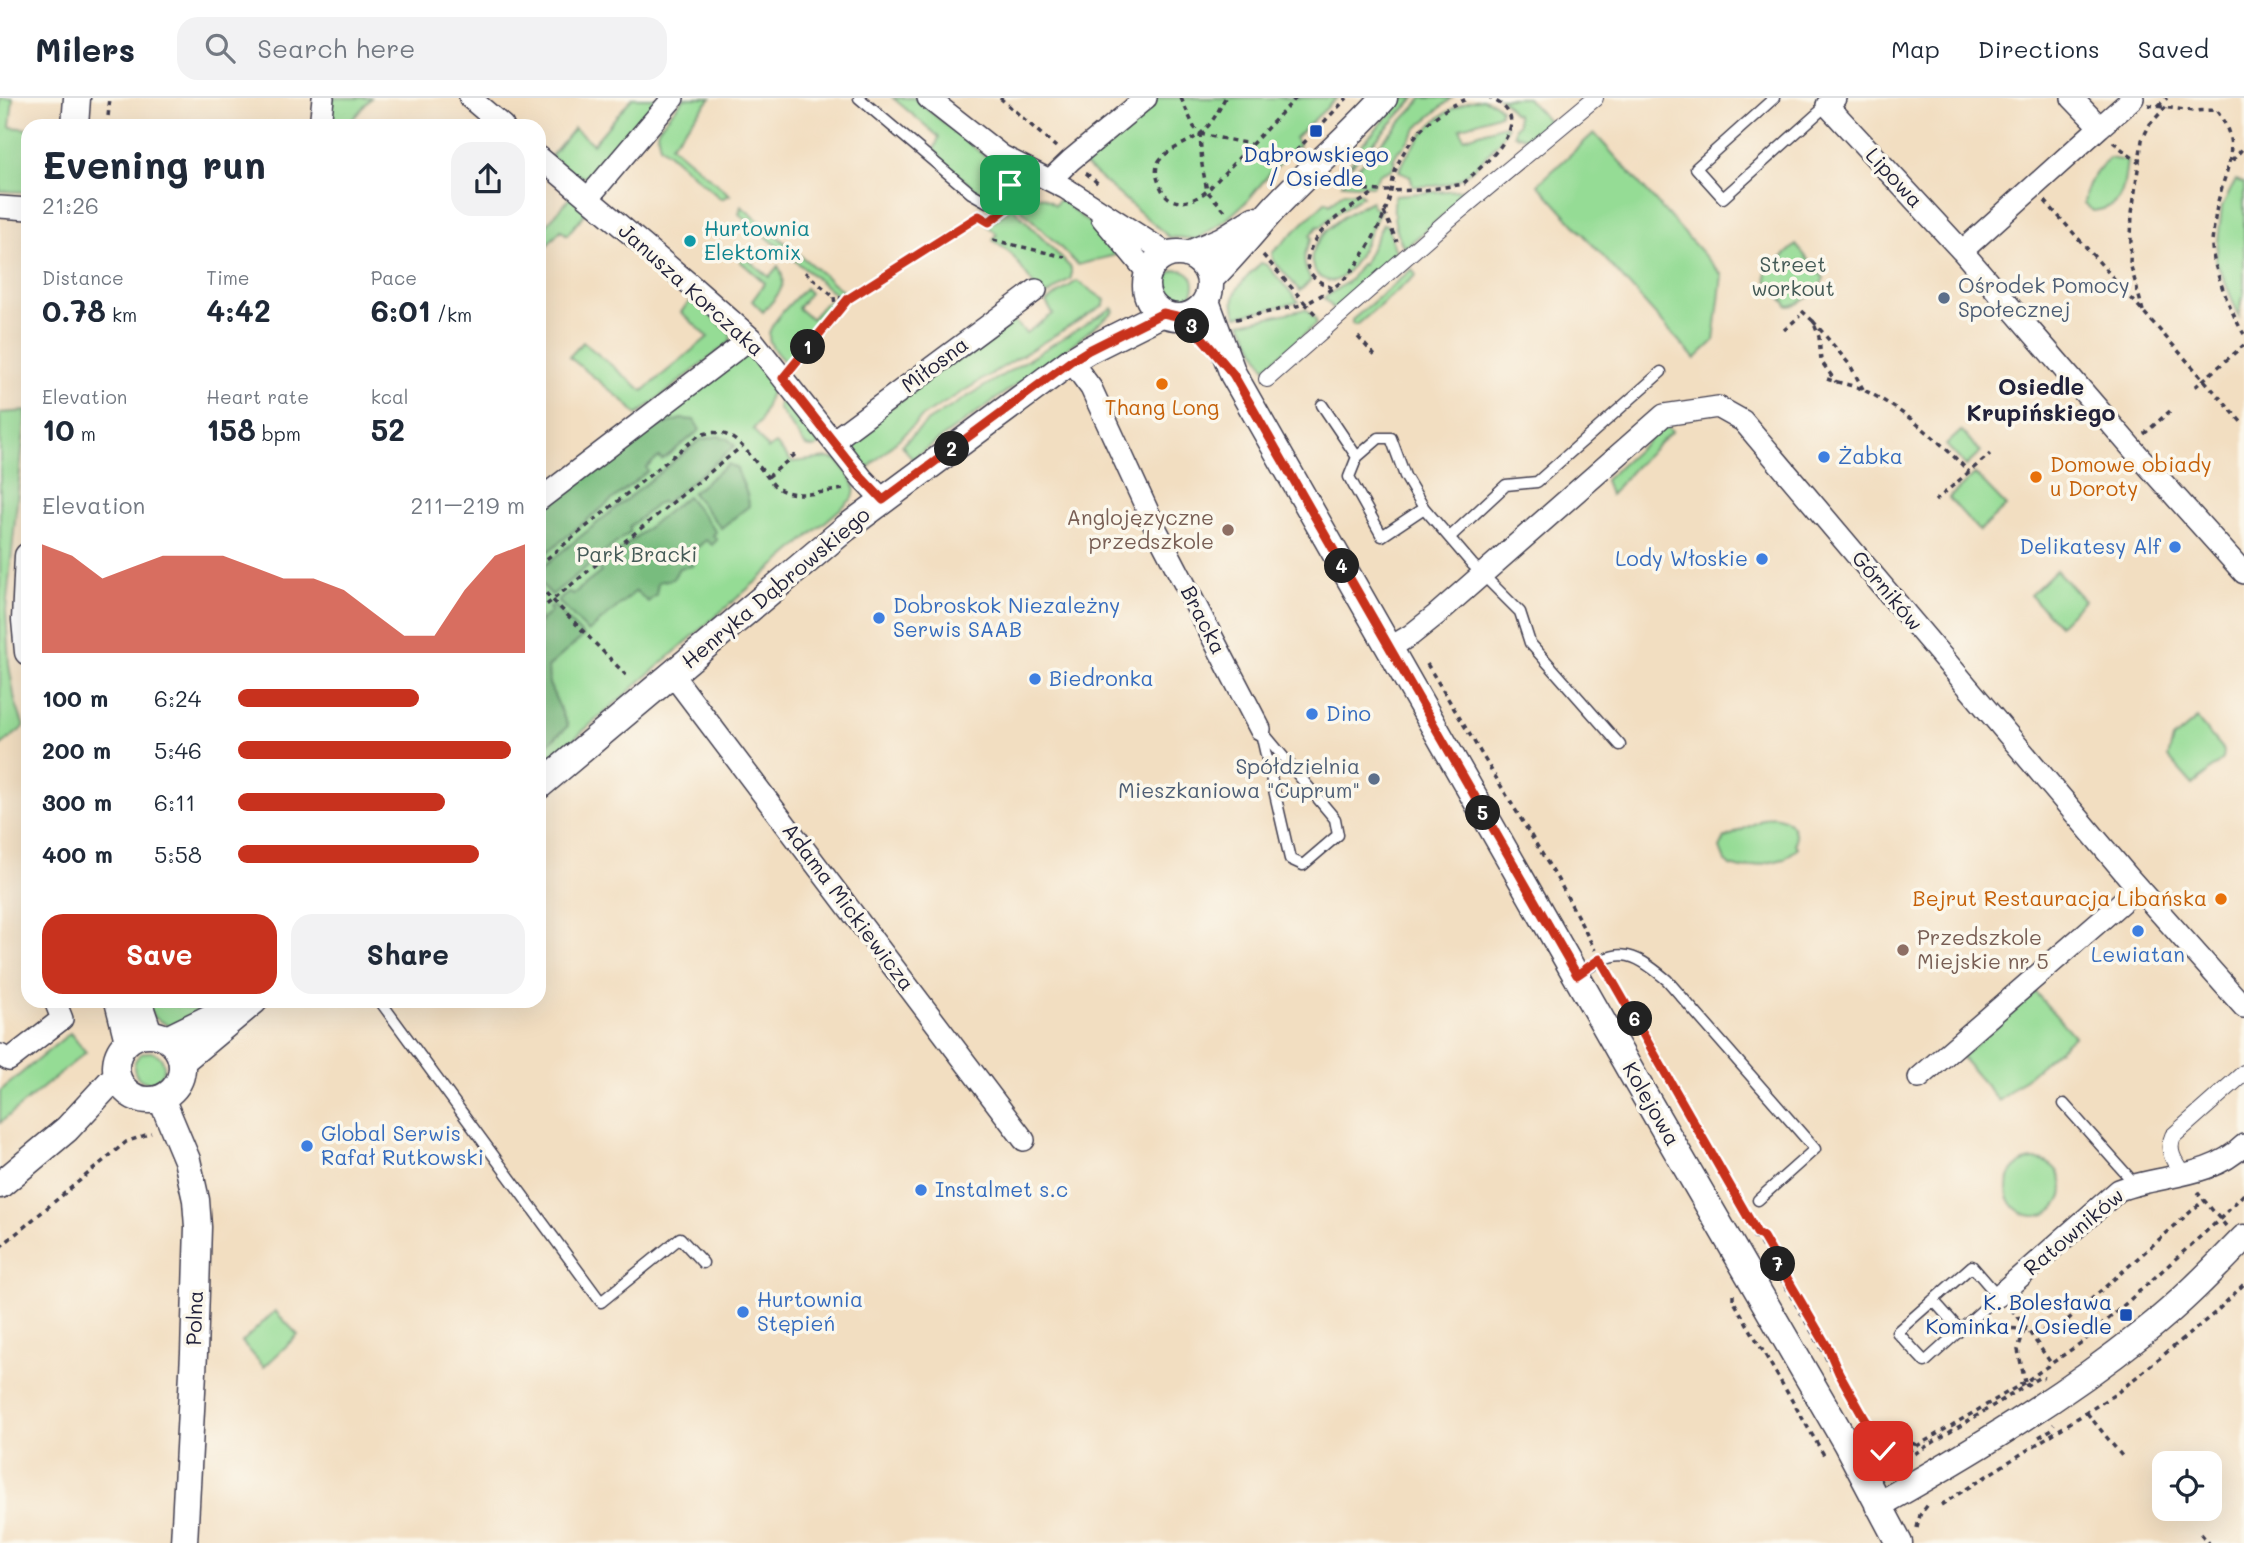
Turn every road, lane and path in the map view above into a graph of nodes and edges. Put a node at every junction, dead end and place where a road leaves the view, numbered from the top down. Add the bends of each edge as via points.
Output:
1 (77, 98) edge
2 (110, 98) edge
3 (323, 98) edge
4 (470, 98) edge
5 (673, 98) edge
6 (859, 98) edge
7 (928, 98) edge
8 (1000, 98) edge
9 (1146, 98) edge
10 (1181, 98) edge
11 (1225, 98) edge
12 (1296, 98) edge
13 (1348, 98) edge
14 (1384, 98) edge
15 (1469, 98) edge
16 (1490, 98) edge
17 (1595, 98) edge
18 (1774, 98) edge
19 (2073, 98) edge
20 (2167, 98) edge
21 (1828, 100) edge
22 (2131, 100) edge
23 (2158, 106) junction
24 (2166, 107) junction
25 (76, 119) edge
26 (108, 119) edge
27 (321, 119) edge
28 (495, 119) edge
29 (2099, 129) junction
30 (1200, 134) junction
31 (1250, 144) junction
32 (2244, 148) edge
33 (1295, 153) dead end
34 (1071, 160) junction
35 (2231, 162) junction
36 (546, 163) edge
37 (2138, 163) junction
38 (1026, 170) junction
39 (1051, 180) junction
40 (1462, 184) junction
41 (1335, 187) dead end
42 (1489, 187) junction
43 (2033, 187) junction
44 (1207, 191) junction
45 (1376, 191) junction
46 (1391, 191) junction
47 (1002, 194) junction
48 (1096, 195) junction
49 (588, 198) junction
50 (1276, 206) junction
51 (0, 207) edge
52 (21, 208) edge
53 (1384, 212) junction
54 (1233, 220) dead end
55 (993, 240) dead end
56 (1962, 251) junction
57 (1179, 254) junction
58 (1263, 255) dead end
59 (1065, 257) dead end
60 (1406, 257) junction
61 (805, 272) dead end
62 (1147, 281) junction
63 (1332, 288) junction
64 (1036, 290) dead end
65 (1208, 290) junction
66 (834, 297) junction
67 (848, 299) junction
68 (1306, 304) junction
69 (2144, 312) junction
70 (836, 313) junction
71 (1172, 315) junction
72 (1234, 320) dead end
73 (1813, 321) junction
74 (1327, 327) junction
75 (1784, 330) dead end
76 (2244, 334) edge
77 (1358, 337) dead end
78 (751, 338) junction
79 (2244, 345) edge
80 (1080, 356) junction
81 (1377, 358) dead end
82 (1661, 372) dead end
83 (1233, 374) junction
84 (783, 378) junction
85 (1267, 379) dead end
86 (1827, 379) dead end
87 (2204, 380) junction
88 (1836, 382) junction
89 (2195, 387) dead end
90 (1863, 389) junction
91 (1322, 405) dead end
92 (2170, 411) dead end
93 (2244, 425) edge
94 (833, 441) junction
95 (2130, 446) junction
96 (742, 447) junction
97 (797, 452) dead end
98 (1990, 454) dead end
99 (1357, 457) junction
100 (1969, 472) junction
101 (768, 477) junction
102 (849, 489) dead end
103 (546, 495) edge
104 (883, 500) junction
105 (1935, 501) dead end
106 (1424, 508) junction
107 (1450, 537) junction
108 (546, 559) edge
109 (1482, 573) junction
110 (2244, 573) edge
111 (546, 593) edge
112 (546, 605) edge
113 (1389, 648) junction
114 (1424, 660) dead end
115 (672, 674) junction
116 (626, 675) dead end
117 (1260, 729) junction
118 (1620, 746) dead end
119 (546, 780) edge
120 (2138, 888) junction
121 (1600, 959) junction
122 (1577, 975) junction
123 (2244, 1007) edge
124 (58, 1008) edge
125 (124, 1008) edge
126 (140, 1008) edge
127 (228, 1008) edge
128 (246, 1008) edge
129 (385, 1008) edge
130 (148, 1038) junction
131 (0, 1055) edge
132 (182, 1061) junction
133 (2244, 1073) edge
134 (1919, 1078) dead end
135 (123, 1085) junction
136 (161, 1098) junction
137 (2064, 1104) dead end
138 (161, 1130) dead end
139 (1024, 1140) dead end
140 (2241, 1154) edge
141 (2183, 1176) junction
142 (2134, 1184) junction
143 (0, 1185) edge
144 (2244, 1194) edge
145 (1758, 1200) dead end
146 (2204, 1200) junction
147 (2220, 1219) junction
148 (2244, 1238) edge
149 (0, 1247) edge
150 (703, 1263) dead end
151 (2244, 1283) edge
152 (1998, 1296) junction
153 (1933, 1300) junction
154 (2002, 1328) dead end
155 (1960, 1330) junction
156 (2026, 1330) junction
157 (2051, 1363) junction
158 (2025, 1382) junction
159 (2087, 1413) junction
160 (1873, 1433) junction
161 (1918, 1445) junction
162 (2122, 1456) dead end
163 (1931, 1502) dead end
164 (1878, 1505) junction
165 (1941, 1505) dead end
166 (2201, 1534) dead end
167 (1908, 1538) edge
168 (184, 1543) edge
169 (2209, 1543) edge

1 - 25 street
2 - 26 path
3 - 27 street
4 - 28 street
5 - 49 street
6 - 47 lane via 971,193 987,202
7 - 38 street
8 - 34 path
9 - 34 street
10 - 30 path
11 - 30 path
12 - 31 path
13 - 33 path
14 - 50 street
15 - 46 path via 1419,131 1399,162
16 - 40 path via 1509,113 1511,129 1497,151
17 - 42 street
18 - 21 lane via 1696,168 1723,198
19 - 29 street
20 - 23 path
21 - 56 street, Lipowa
22 - 23 path
22 - 29 street
23 - 24 path
24 - 35 path via 2216,110 2232,145
24 - 37 path via 2150,124
29 - 37 path
29 - 43 street
30 - 31 path
30 - 44 path
30 - 44 path via 1159,159 1157,179 1173,201 1195,200
31 - 44 path
32 - 35 path
34 - 39 street
34 - 48 path
35 - 76 path via 2217,205 2212,246 2216,269
36 - 49 street, Janusza Korczaka
37 - 69 path via 2130,263
38 - 39 street
38 - 47 lane
39 - 48 street
40 - 42 path
40 - 46 path
41 - 45 path
42 - 60 street
43 - 56 street
43 - 69 path
44 - 54 path
45 - 46 path
45 - 63 path via 1330,222 1312,244 1308,267 1314,278
46 - 53 path
47 - 67 path via 1012,204 989,222 979,216
48 - 57 street
48 - 62 street
49 - 78 street, Janusza Korczaka
50 - 57 street via 1222,240
50 - 65 street
51 - 52 street
53 - 60 path
53 - 63 path via 1352,271
55 - 59 path
56 - 95 street, Lipowa
57 - 62 street via 1153,264
57 - 65 street via 1199,260 1206,268
58 - 68 path
60 - 74 street
61 - 66 path
62 - 71 street via 1149,299
62 - 80 street, Henryka Dąbrowskiego
63 - 68 path
64 - 94 street, Miłosna
65 - 71 street via 1191,314
65 - 83 street, Kolejowa
66 - 67 path
66 - 70 path
67 - 70 path
68 - 72 path
68 - 74 path
69 - 87 path
70 - 84 path
71 - 80 street, Henryka Dąbrowskiego
71 - 83 street, Kolejowa via 1192,326
73 - 75 path via 1801,313
73 - 88 path via 1821,361
73 - 90 path via 1850,365
74 - 85 street
77 - 81 path
78 - 84 street, Janusza Korczaka
78 - 103 street
79 - 87 path
80 - 104 street, Henryka Dąbrowskiego
80 - 117 street, Bracka via 1156,529
82 - 107 lane via 1537,482 1506,485
83 - 113 street, Kolejowa
84 - 94 street, Janusza Korczaka
86 - 88 path
87 - 89 path
87 - 93 path
88 - 90 path
90 - 100 path via 1906,415
91 - 99 lane
92 - 95 path
94 - 104 street, Janusza Korczaka
95 - 110 street, Lipowa
96 - 101 path
96 - 108 path via 718,431 698,436
96 - 112 path
97 - 101 path
98 - 100 path
99 - 106 lane via 1379,438 1391,438 1405,476
99 - 106 lane via 1349,477 1382,536
100 - 105 path
101 - 102 path via 776,488 794,493
104 - 115 street, Henryka Dąbrowskiego
106 - 107 lane
107 - 109 lane
109 - 113 street, Górników via 1411,635
109 - 118 lane via 1520,612 1530,643
109 - 120 street, Górników via 1664,415 1717,407 1743,421
111 - 116 path
113 - 122 street, Kolejowa
114 - 121 path via 1561,885
115 - 119 street, Henryka Dąbrowskiego
115 - 139 street, Adama Mickiewicza
117 - 117 lane via 1290,859 1303,865 1338,835 1335,819
120 - 123 street, Górników
120 - 134 street
121 - 122 lane
121 - 145 lane via 1628,956 1646,962 1667,980 1815,1149
121 - 160 path
122 - 164 street, Kolejowa
124 - 131 street via 62,1019 9,1060
125 - 130 street
126 - 130 street
127 - 130 street
128 - 132 street
129 - 150 lane via 601,1302 680,1238
130 - 132 street via 178,1050
130 - 135 street via 117,1056
132 - 136 street via 178,1083
133 - 141 street via 2173,1136 2171,1154
135 - 136 street via 139,1099
135 - 143 street
136 - 168 street, Polna via 190,1170 198,1227
137 - 142 lane
138 - 149 path via 126,1142
140 - 141 street, Ratowników
141 - 142 street, Ratowników
141 - 146 path
142 - 152 street, Ratowników via 2109,1196
144 - 147 path
146 - 147 path
146 - 156 path via 2055,1331
147 - 157 path via 2085,1340
148 - 164 street via 2144,1332 2070,1388
151 - 159 path via 2177,1345
152 - 153 lane via 1972,1266
152 - 155 lane
152 - 156 path
153 - 155 lane
153 - 155 lane via 1897,1332 1925,1362
154 - 156 path
156 - 157 path
156 - 158 path via 2018,1350
157 - 158 path
158 - 161 path
159 - 162 path
159 - 165 path
160 - 161 path
160 - 161 path via 1883,1451 1900,1456
163 - 167 path
164 - 167 street, Kolejowa
166 - 169 path

